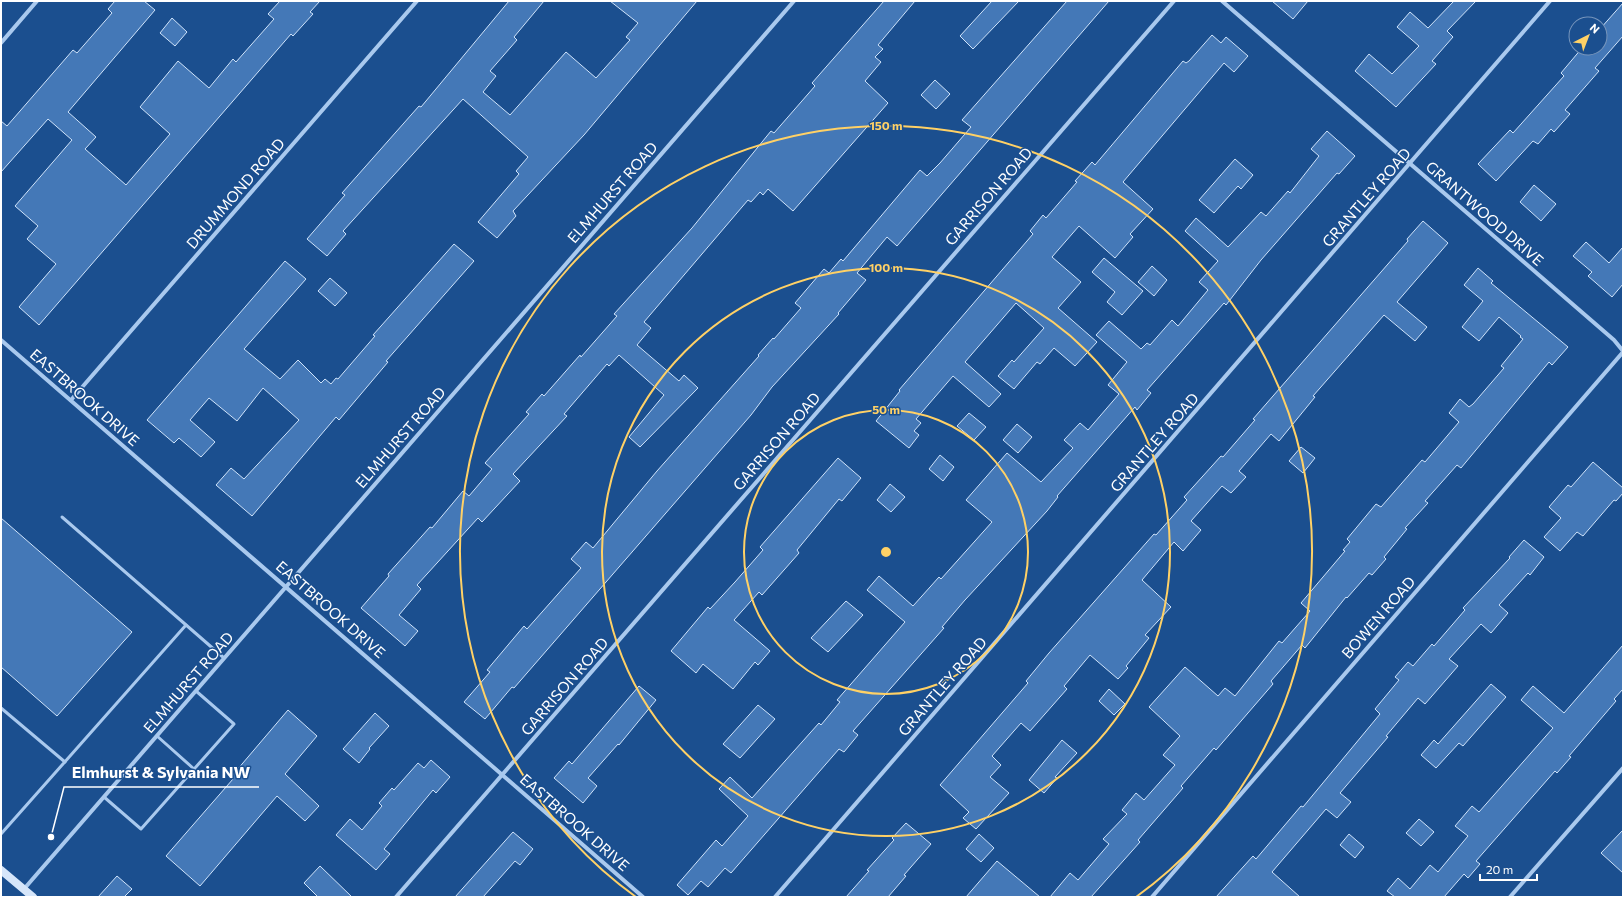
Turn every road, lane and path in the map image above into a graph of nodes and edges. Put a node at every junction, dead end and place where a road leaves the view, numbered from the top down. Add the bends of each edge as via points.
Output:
1 (37, 1) edge
2 (417, 1) edge
3 (794, 1) edge
4 (1174, 1) edge
5 (1222, 1) edge
6 (1550, 1) edge
7 (1, 43) edge
8 (1410, 164) junction
9 (1, 340) edge
10 (1623, 351) edge
11 (71, 400) junction
12 (62, 517) dead end
13 (286, 586) junction
14 (186, 625) junction
15 (224, 658) junction
16 (196, 691) junction
17 (1, 708) edge
18 (157, 736) junction
19 (65, 762) junction
20 (1623, 768) edge
21 (194, 769) junction
22 (502, 775) junction
23 (104, 797) junction
24 (1, 834) edge
25 (1, 870) edge
26 (24, 890) junction
27 (33, 897) edge
28 (396, 897) edge
29 (643, 897) edge
30 (775, 897) edge
31 (1152, 897) edge
32 (1510, 897) edge

1 - 7 street
2 - 11 street, DRUMMOND ROAD
3 - 13 street, ELMHURST ROAD
4 - 22 street, GARRISON ROAD
5 - 8 street, GRANTWOOD DRIVE
6 - 8 street, GRANTLEY ROAD
8 - 10 street, GRANTWOOD DRIVE via 1614,340
8 - 30 street, GRANTLEY ROAD
9 - 11 street, EASTBROOK DRIVE
10 - 31 street, BOWEN ROAD
11 - 13 street, EASTBROOK DRIVE
12 - 14 lane
13 - 15 street, ELMHURST ROAD
13 - 22 street, EASTBROOK DRIVE
14 - 15 lane
14 - 19 lane
15 - 16 street, ELMHURST ROAD
16 - 18 street, ELMHURST ROAD
16 - 21 lane via 234,724
17 - 19 lane
18 - 21 lane
18 - 23 street, ELMHURST ROAD
19 - 24 lane
20 - 32 street
21 - 23 lane via 141,829
22 - 28 street, GARRISON ROAD
22 - 29 street, EASTBROOK DRIVE
23 - 26 street, ELMHURST ROAD
25 - 26 main road
26 - 27 main road

